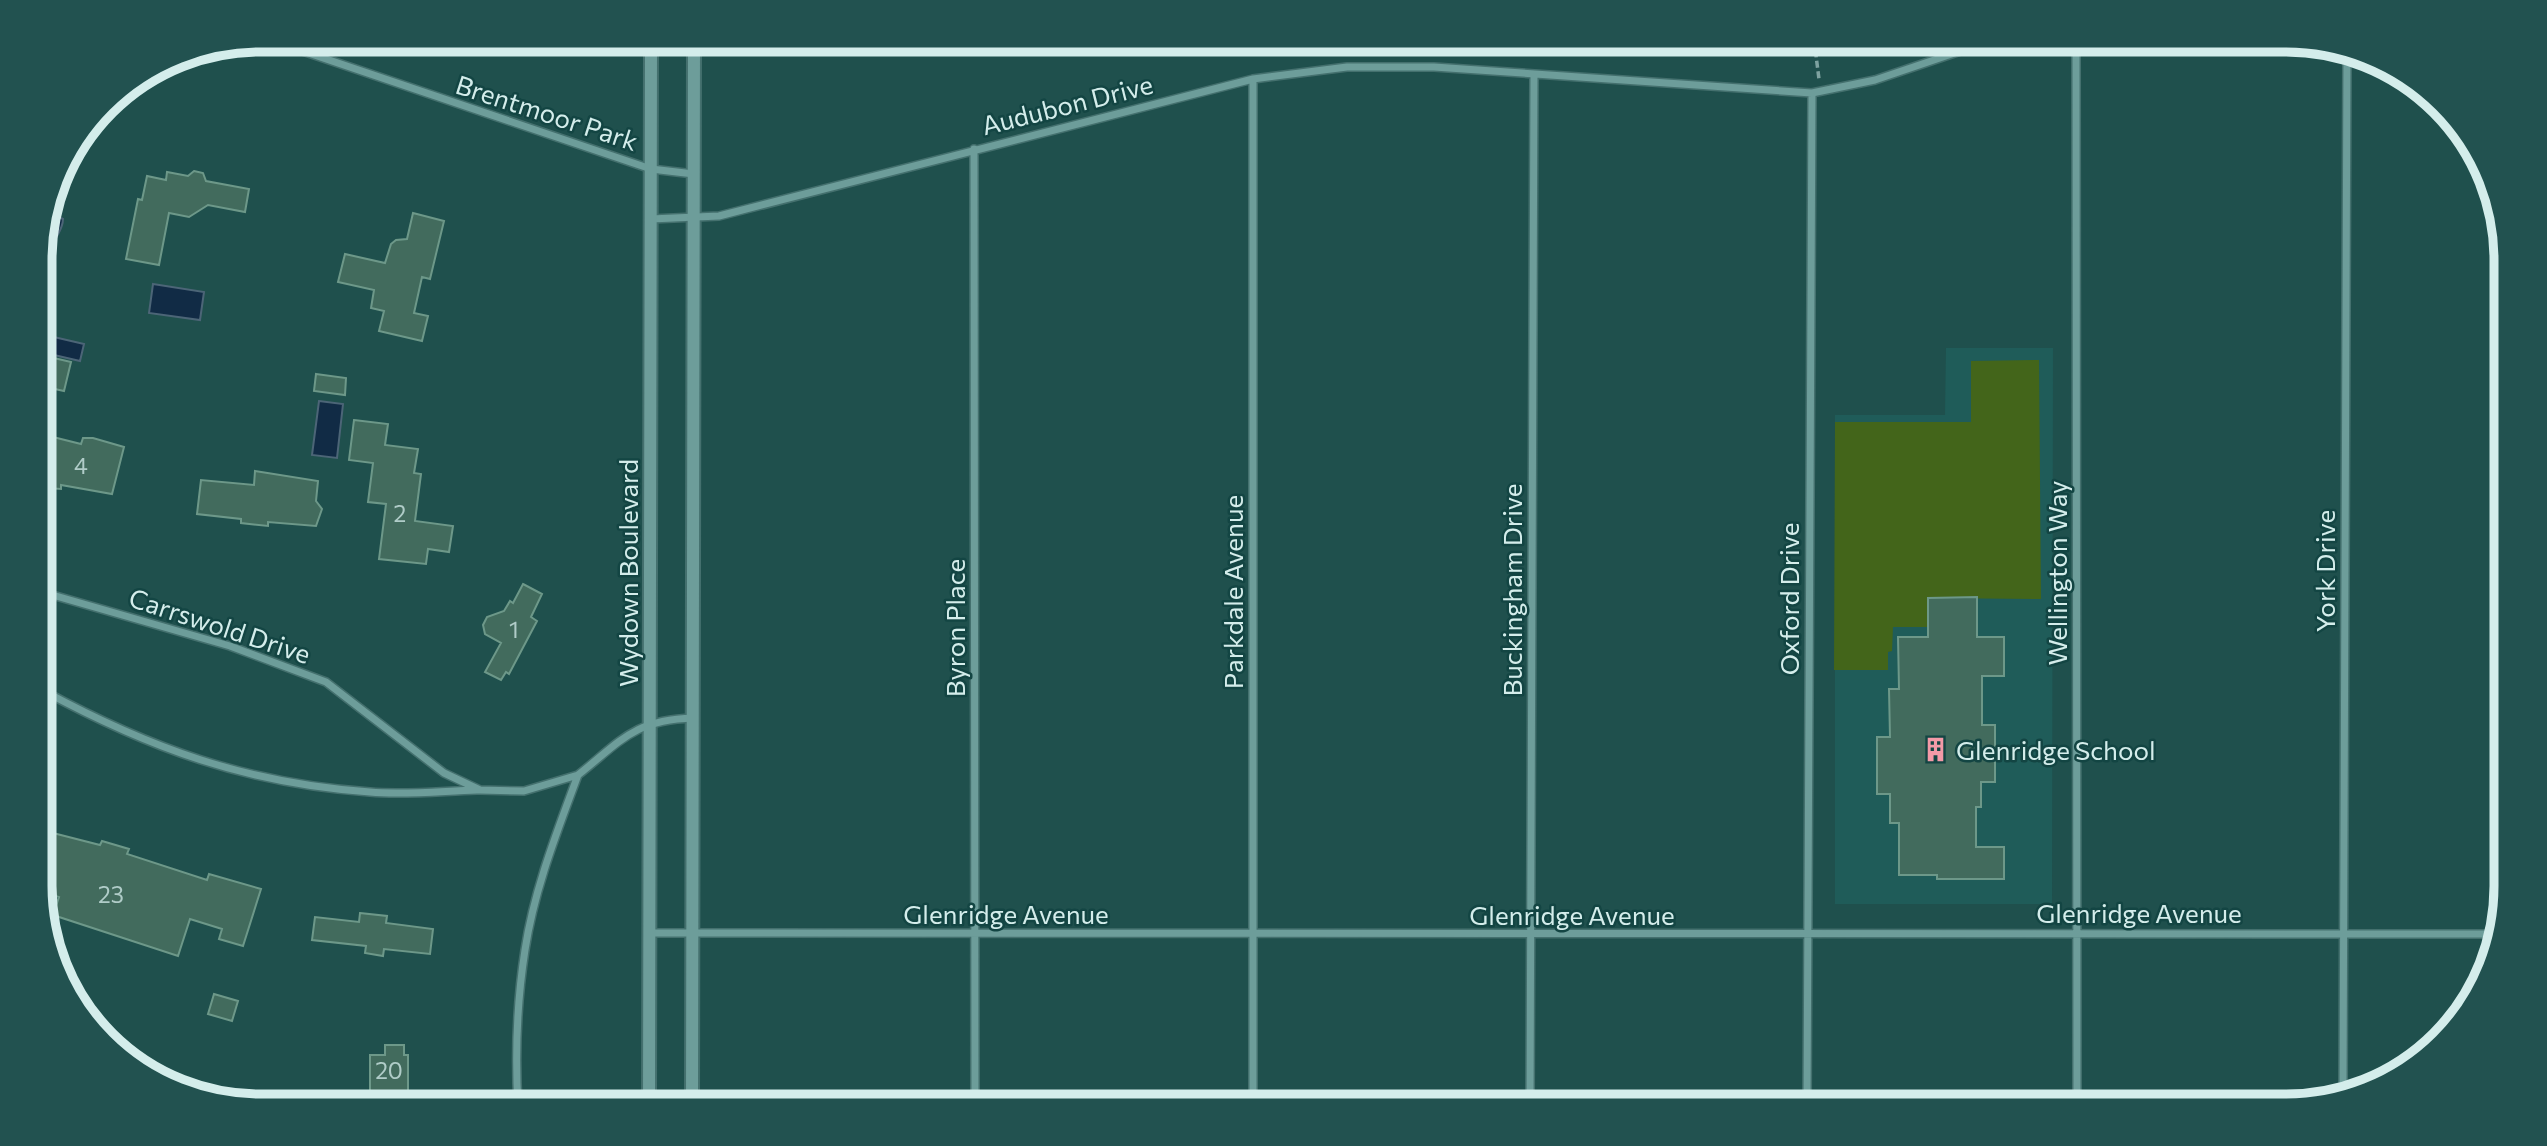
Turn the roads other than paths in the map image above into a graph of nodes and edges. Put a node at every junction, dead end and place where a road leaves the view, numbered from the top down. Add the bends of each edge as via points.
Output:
1 (305, 52) edge
2 (651, 52) edge
3 (694, 52) edge
4 (1958, 52) edge
5 (2076, 52) edge
6 (2347, 62) edge
7 (1534, 74) junction
8 (1254, 79) junction
9 (1816, 92) junction
10 (974, 149) junction
11 (651, 169) junction
12 (694, 174) junction
13 (651, 219) junction
14 (694, 219) junction
15 (52, 595) edge
16 (52, 695) edge
17 (693, 718) junction
18 (650, 722) junction
19 (578, 775) junction
20 (480, 790) junction
21 (692, 931) junction
22 (648, 933) junction
23 (2077, 933) junction
24 (2343, 933) junction
25 (975, 934) junction
26 (1254, 934) junction
27 (1807, 934) junction
28 (2488, 934) edge
29 (1530, 935) junction
30 (2343, 1085) edge
31 (1530, 1093) edge
32 (1807, 1093) edge
33 (2077, 1093) edge
34 (517, 1094) edge
35 (649, 1094) edge
36 (692, 1094) edge
37 (975, 1094) edge
38 (1252, 1094) edge

1 - 11 street, Brentmoor Park
2 - 11 street, Wydown Boulevard
3 - 12 street
4 - 9 street, Audubon Drive via 1875,80
5 - 23 street, Wellington Way
6 - 24 street, York Drive
7 - 8 street, Audubon Drive via 1434,67 1347,68
7 - 9 street, Audubon Drive
7 - 29 street, Buckingham Drive
8 - 10 street, Audubon Drive
8 - 26 street, Parkdale Avenue
9 - 27 street, Oxford Drive
10 - 14 street, Audubon Drive
10 - 25 street, Byron Place
11 - 12 street, Brentmoor Park
11 - 13 street, Wydown Boulevard
12 - 14 street
13 - 14 street, Audubon Drive
13 - 18 street, Wydown Boulevard
14 - 17 street
15 - 20 street, Carrswold Drive via 230,646 326,682 444,774
16 - 20 street, Carrswold Drive via 166,750 271,779 372,793
17 - 18 street, Carrswold Drive
17 - 21 street
18 - 19 street, Carrswold Drive
18 - 22 street, Wydown Boulevard
19 - 20 street, Carrswold Drive via 524,791
19 - 34 street via 551,849 525,949 515,1055
21 - 22 street, Glenridge Avenue
21 - 25 street, Glenridge Avenue
21 - 36 street
22 - 35 street, Wydown Boulevard
23 - 24 street, Glenridge Avenue
23 - 27 street, Glenridge Avenue
23 - 33 street, Wellington Way
24 - 28 street, Glenridge Avenue
24 - 30 street, York Drive
25 - 26 street, Glenridge Avenue
25 - 37 street, Byron Place
26 - 29 street, Glenridge Avenue
26 - 38 street, Parkdale Avenue
27 - 29 street, Glenridge Avenue
27 - 32 street, Oxford Drive
29 - 31 street, Buckingham Drive

